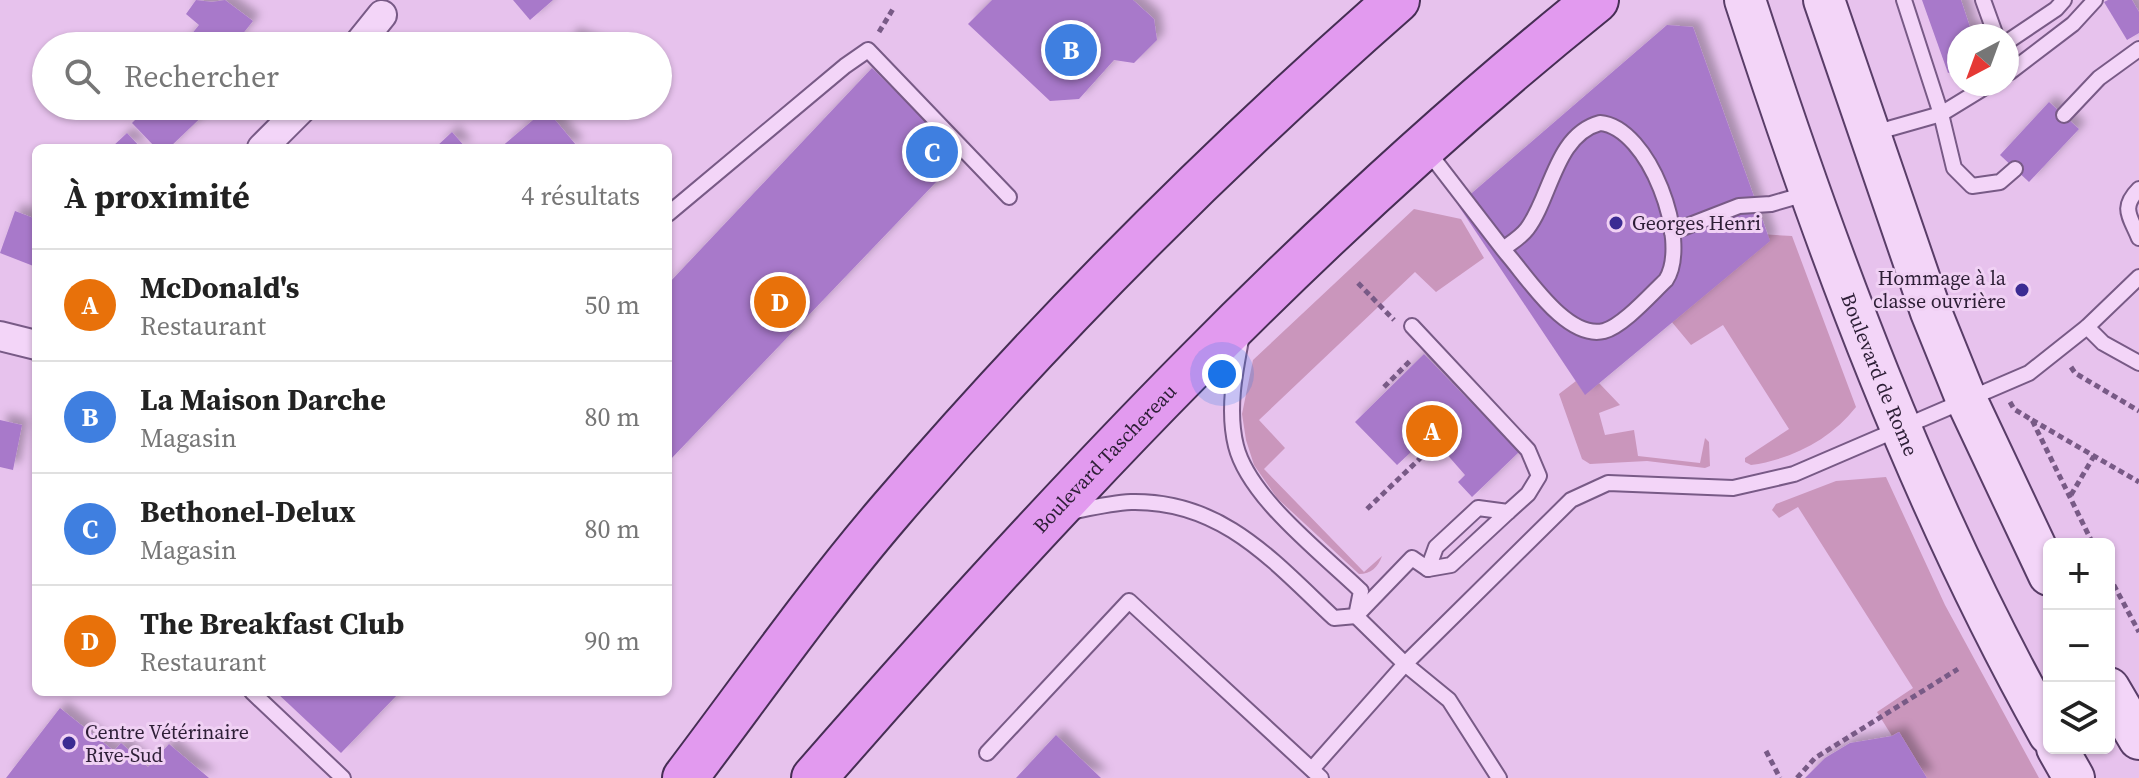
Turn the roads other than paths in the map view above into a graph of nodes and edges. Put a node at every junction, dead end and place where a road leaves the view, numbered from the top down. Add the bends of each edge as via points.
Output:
1 (1397, 0) edge
2 (1745, 0) edge
3 (1824, 0) edge
4 (1904, 0) edge
5 (1983, 0) edge
6 (2064, 0) edge
7 (2095, 0) edge
8 (1576, 8) edge
9 (382, 15) dead end
10 (1992, 24) edge
11 (368, 32) edge
12 (2019, 34) edge
13 (2139, 49) edge
14 (2019, 62) edge
15 (1970, 96) edge
16 (1941, 114) junction
17 (2064, 115) dead end
18 (290, 120) edge
19 (1869, 135) junction
20 (266, 144) edge
21 (1423, 145) junction
22 (2015, 169) dead end
23 (2139, 189) edge
24 (1809, 193) junction
25 (1009, 197) dead end
26 (672, 211) edge
27 (1672, 232) junction
28 (2139, 238) edge
29 (1503, 249) junction
30 (2139, 277) edge
31 (1246, 314) junction
32 (1412, 326) dead end
33 (2087, 327) junction
34 (0, 336) edge
35 (32, 344) edge
36 (2139, 363) edge
37 (1967, 401) junction
38 (1899, 427) junction
39 (1508, 512) junction
40 (1050, 516) junction
41 (2043, 562) edge
42 (1428, 569) junction
43 (1356, 616) junction
44 (1405, 664) junction
45 (256, 696) edge
46 (2115, 698) edge
47 (2043, 723) edge
48 (2139, 739) edge
49 (987, 753) dead end
50 (2060, 754) edge
51 (1316, 774) edge
52 (343, 778) edge
53 (685, 778) edge
54 (814, 778) edge
55 (1499, 778) edge
56 (2074, 778) edge

1 - 53 main road via 1154,226 1012,375 872,533
2 - 24 main road, Boulevard de Rome
3 - 19 main road
4 - 16 lane
5 - 10 lane
6 - 12 lane
7 - 14 lane via 2073,24
8 - 21 main road, Boulevard Taschereau
9 - 11 street
13 - 17 lane via 2099,78
15 - 16 lane
16 - 19 lane
16 - 22 lane via 1954,168 1972,186 2000,182
18 - 20 street
19 - 37 main road
21 - 29 lane
21 - 31 main road, Boulevard Taschereau
23 - 28 lane via 2127,207
24 - 27 lane via 1739,206
24 - 38 main road, Boulevard de Rome
25 - 26 lane via 868,50
27 - 29 lane via 1670,273 1604,331 1581,330 1561,317
27 - 29 lane via 1667,206 1642,154 1628,136 1600,123 1586,130 1560,160 1526,231
30 - 33 lane
31 - 40 main road, Boulevard Taschereau
31 - 43 lane via 1232,403 1239,456 1273,505 1361,591
32 - 39 lane via 1528,450 1539,476
33 - 36 lane via 2103,343
33 - 37 lane via 2029,373
34 - 35 street
37 - 38 lane
37 - 41 main road
38 - 44 lane via 1794,474 1733,488 1608,483 1571,500
38 - 47 main road, Boulevard de Rome via 1976,596
39 - 42 lane via 1451,565
39 - 42 lane via 1478,508 1436,547
40 - 43 lane via 1134,502 1200,513 1243,537 1334,618
40 - 54 main road, Boulevard Taschereau
42 - 43 lane via 1412,558
43 - 44 lane
44 - 51 lane
44 - 55 lane via 1449,700
45 - 52 lane
46 - 48 main road
49 - 51 lane via 1129,601
50 - 56 main road

